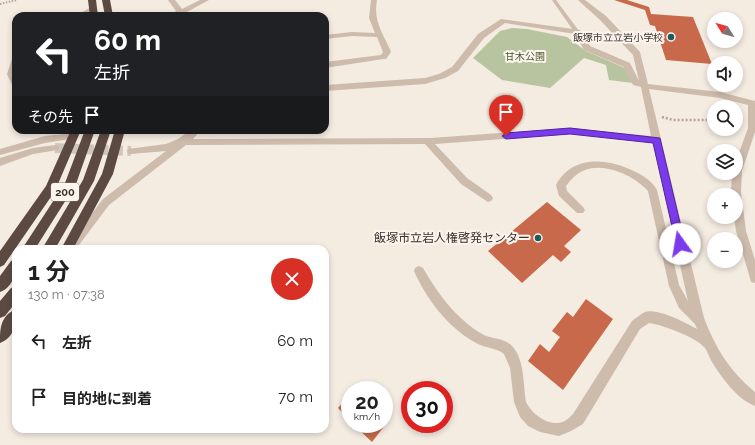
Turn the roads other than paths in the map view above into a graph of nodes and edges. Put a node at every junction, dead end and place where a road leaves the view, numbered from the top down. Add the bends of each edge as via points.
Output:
1 (106, 0) edge
2 (171, 0) edge
3 (206, 0) edge
4 (374, 0) edge
5 (554, 0) edge
6 (581, 0) edge
7 (108, 12) edge
8 (180, 12) edge
9 (185, 12) edge
10 (577, 32) junction
11 (380, 35) junction
12 (329, 37) edge
13 (329, 64) edge
14 (645, 86) junction
15 (329, 88) edge
16 (753, 104) edge
17 (69, 134) edge
18 (74, 134) edge
19 (89, 134) edge
20 (105, 134) edge
21 (119, 134) edge
22 (193, 134) edge
23 (657, 140) junction
24 (427, 141) junction
25 (184, 142) junction
26 (55, 148) tunnel mouth
27 (131, 151) tunnel mouth
28 (0, 152) edge
29 (0, 162) edge
30 (488, 198) dead end
31 (580, 210) dead end
32 (31, 245) edge
33 (50, 245) edge
34 (70, 245) edge
35 (71, 245) edge
36 (0, 261) edge
37 (12, 270) edge
38 (419, 271) dead end
39 (755, 278) edge
40 (0, 286) edge
41 (12, 297) edge
42 (0, 311) edge
43 (12, 321) edge
44 (699, 321) junction
45 (0, 336) edge
46 (707, 342) junction
47 (755, 400) edge

1 - 7 highway
2 - 8 street
3 - 9 street
4 - 11 street via 371,17
5 - 10 lane
6 - 14 street via 603,18 637,54
10 - 14 street via 587,48 628,65 636,83
10 - 15 street via 504,22 481,36 455,69 442,76 425,81
11 - 12 street
11 - 13 street via 387,52 383,56
14 - 16 street via 720,95
14 - 23 street
16 - 39 street via 752,128 737,171 736,192 741,231
17 - 28 street
18 - 36 highway via 51,188
19 - 32 highway, 200 via 70,184
20 - 33 highway, 200 via 88,181
21 - 34 highway via 107,174
22 - 25 street
23 - 24 street via 570,131
23 - 44 street
24 - 25 street
24 - 30 street via 464,181
25 - 27 street via 165,148
25 - 35 street via 106,202
26 - 29 street via 33,151
31 - 44 street via 562,193 561,185 581,167 591,164 611,165 644,180 652,190 674,286 683,304
37 - 40 highway
38 - 46 street via 443,309 464,328 483,340 506,348 512,356 519,401 525,413 540,426 556,431 566,428 578,419 636,325 647,317 671,322
41 - 42 highway
43 - 45 highway
44 - 46 street
46 - 47 street via 715,359

